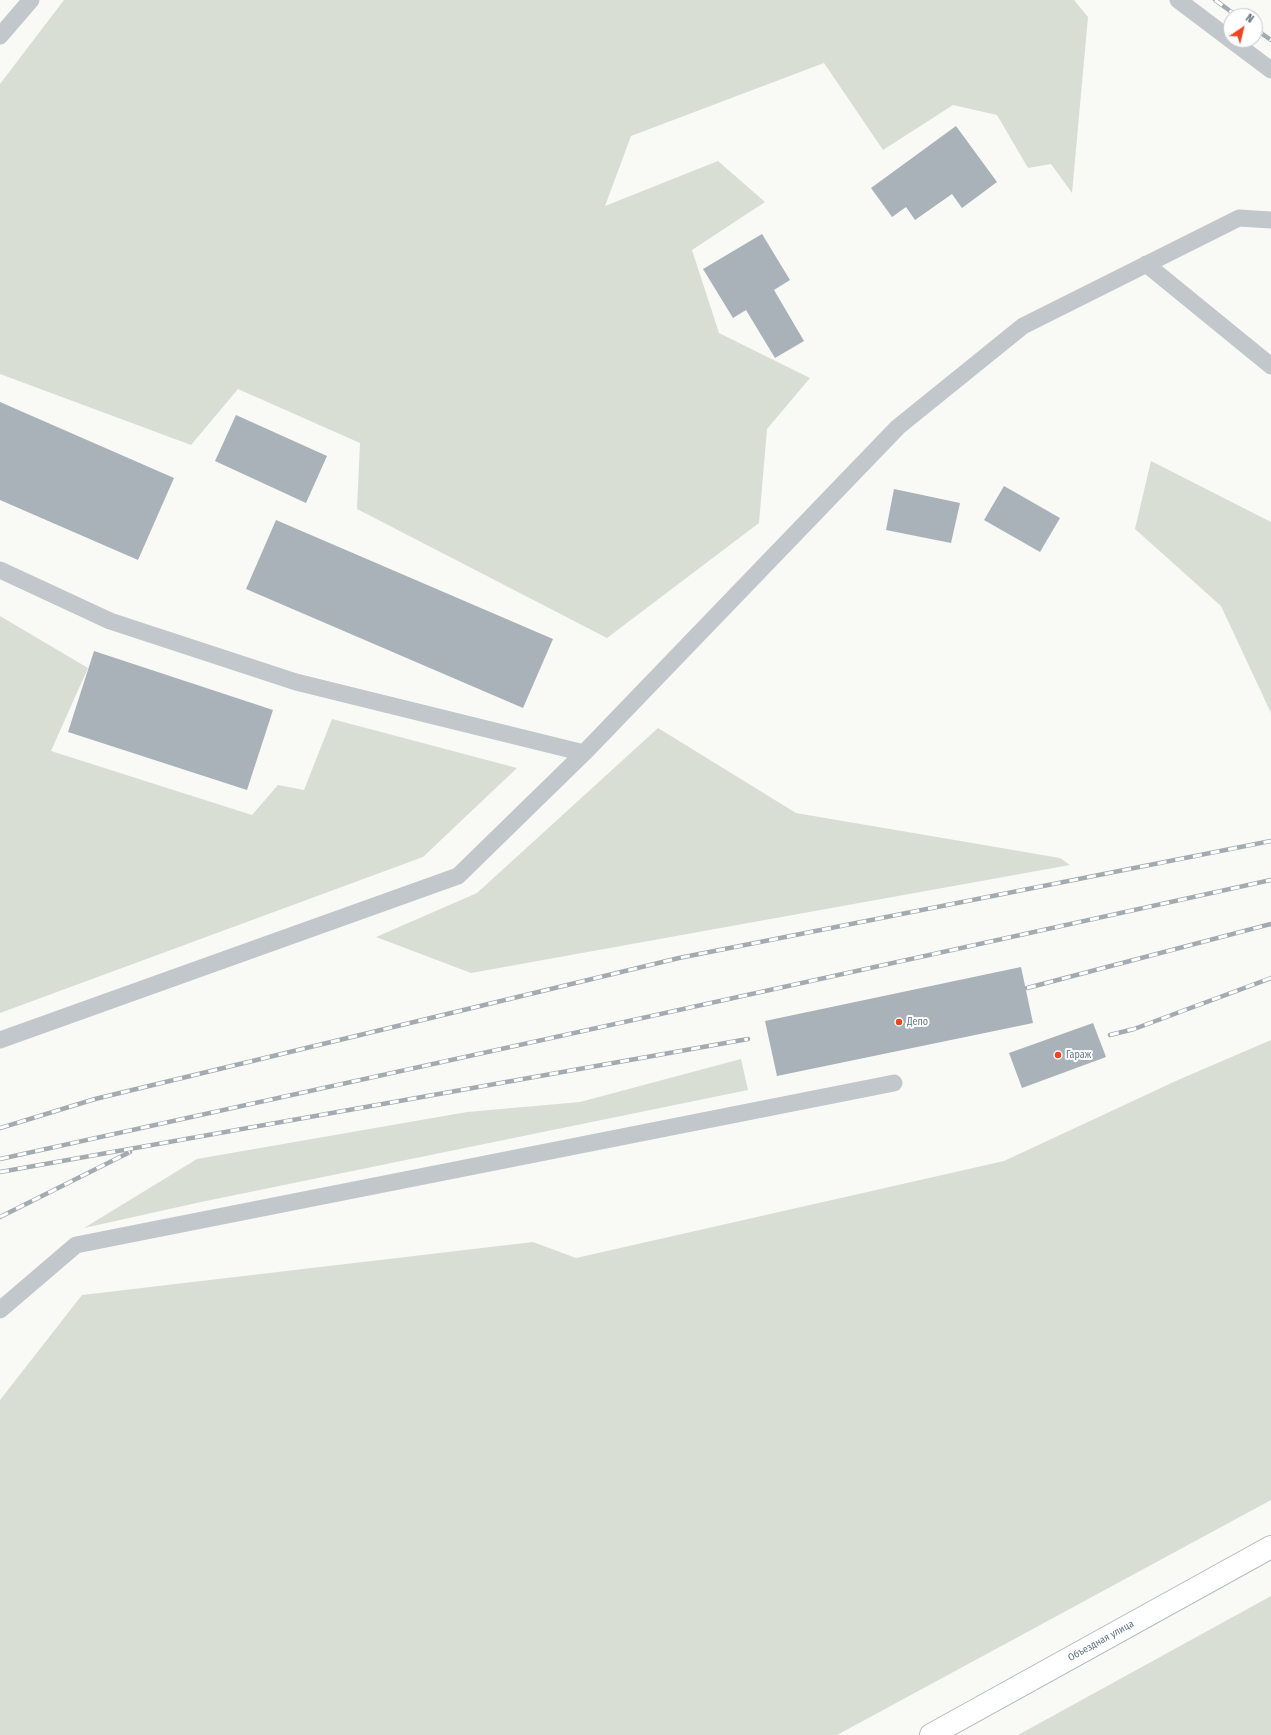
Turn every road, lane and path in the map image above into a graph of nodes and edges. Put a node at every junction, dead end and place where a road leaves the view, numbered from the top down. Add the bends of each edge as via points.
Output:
1 (31, 0) edge
2 (1178, 0) edge
3 (1223, 34) edge
4 (0, 36) edge
5 (1242, 48) edge
6 (1271, 70) edge
7 (1271, 220) edge
8 (1146, 264) junction
9 (1271, 366) edge
10 (0, 570) edge
11 (584, 753) junction
12 (0, 1040) edge
13 (894, 1083) dead end
14 (0, 1310) edge
15 (1271, 1547) edge
16 (932, 1735) edge

1 - 4 lane
2 - 3 lane
5 - 6 lane
7 - 8 lane via 1239,218
8 - 9 lane
8 - 11 lane via 1023,326 898,427
10 - 11 lane via 110,621 296,682
11 - 12 lane via 458,876
13 - 14 lane via 76,1245
15 - 16 main road, Объездная улица

